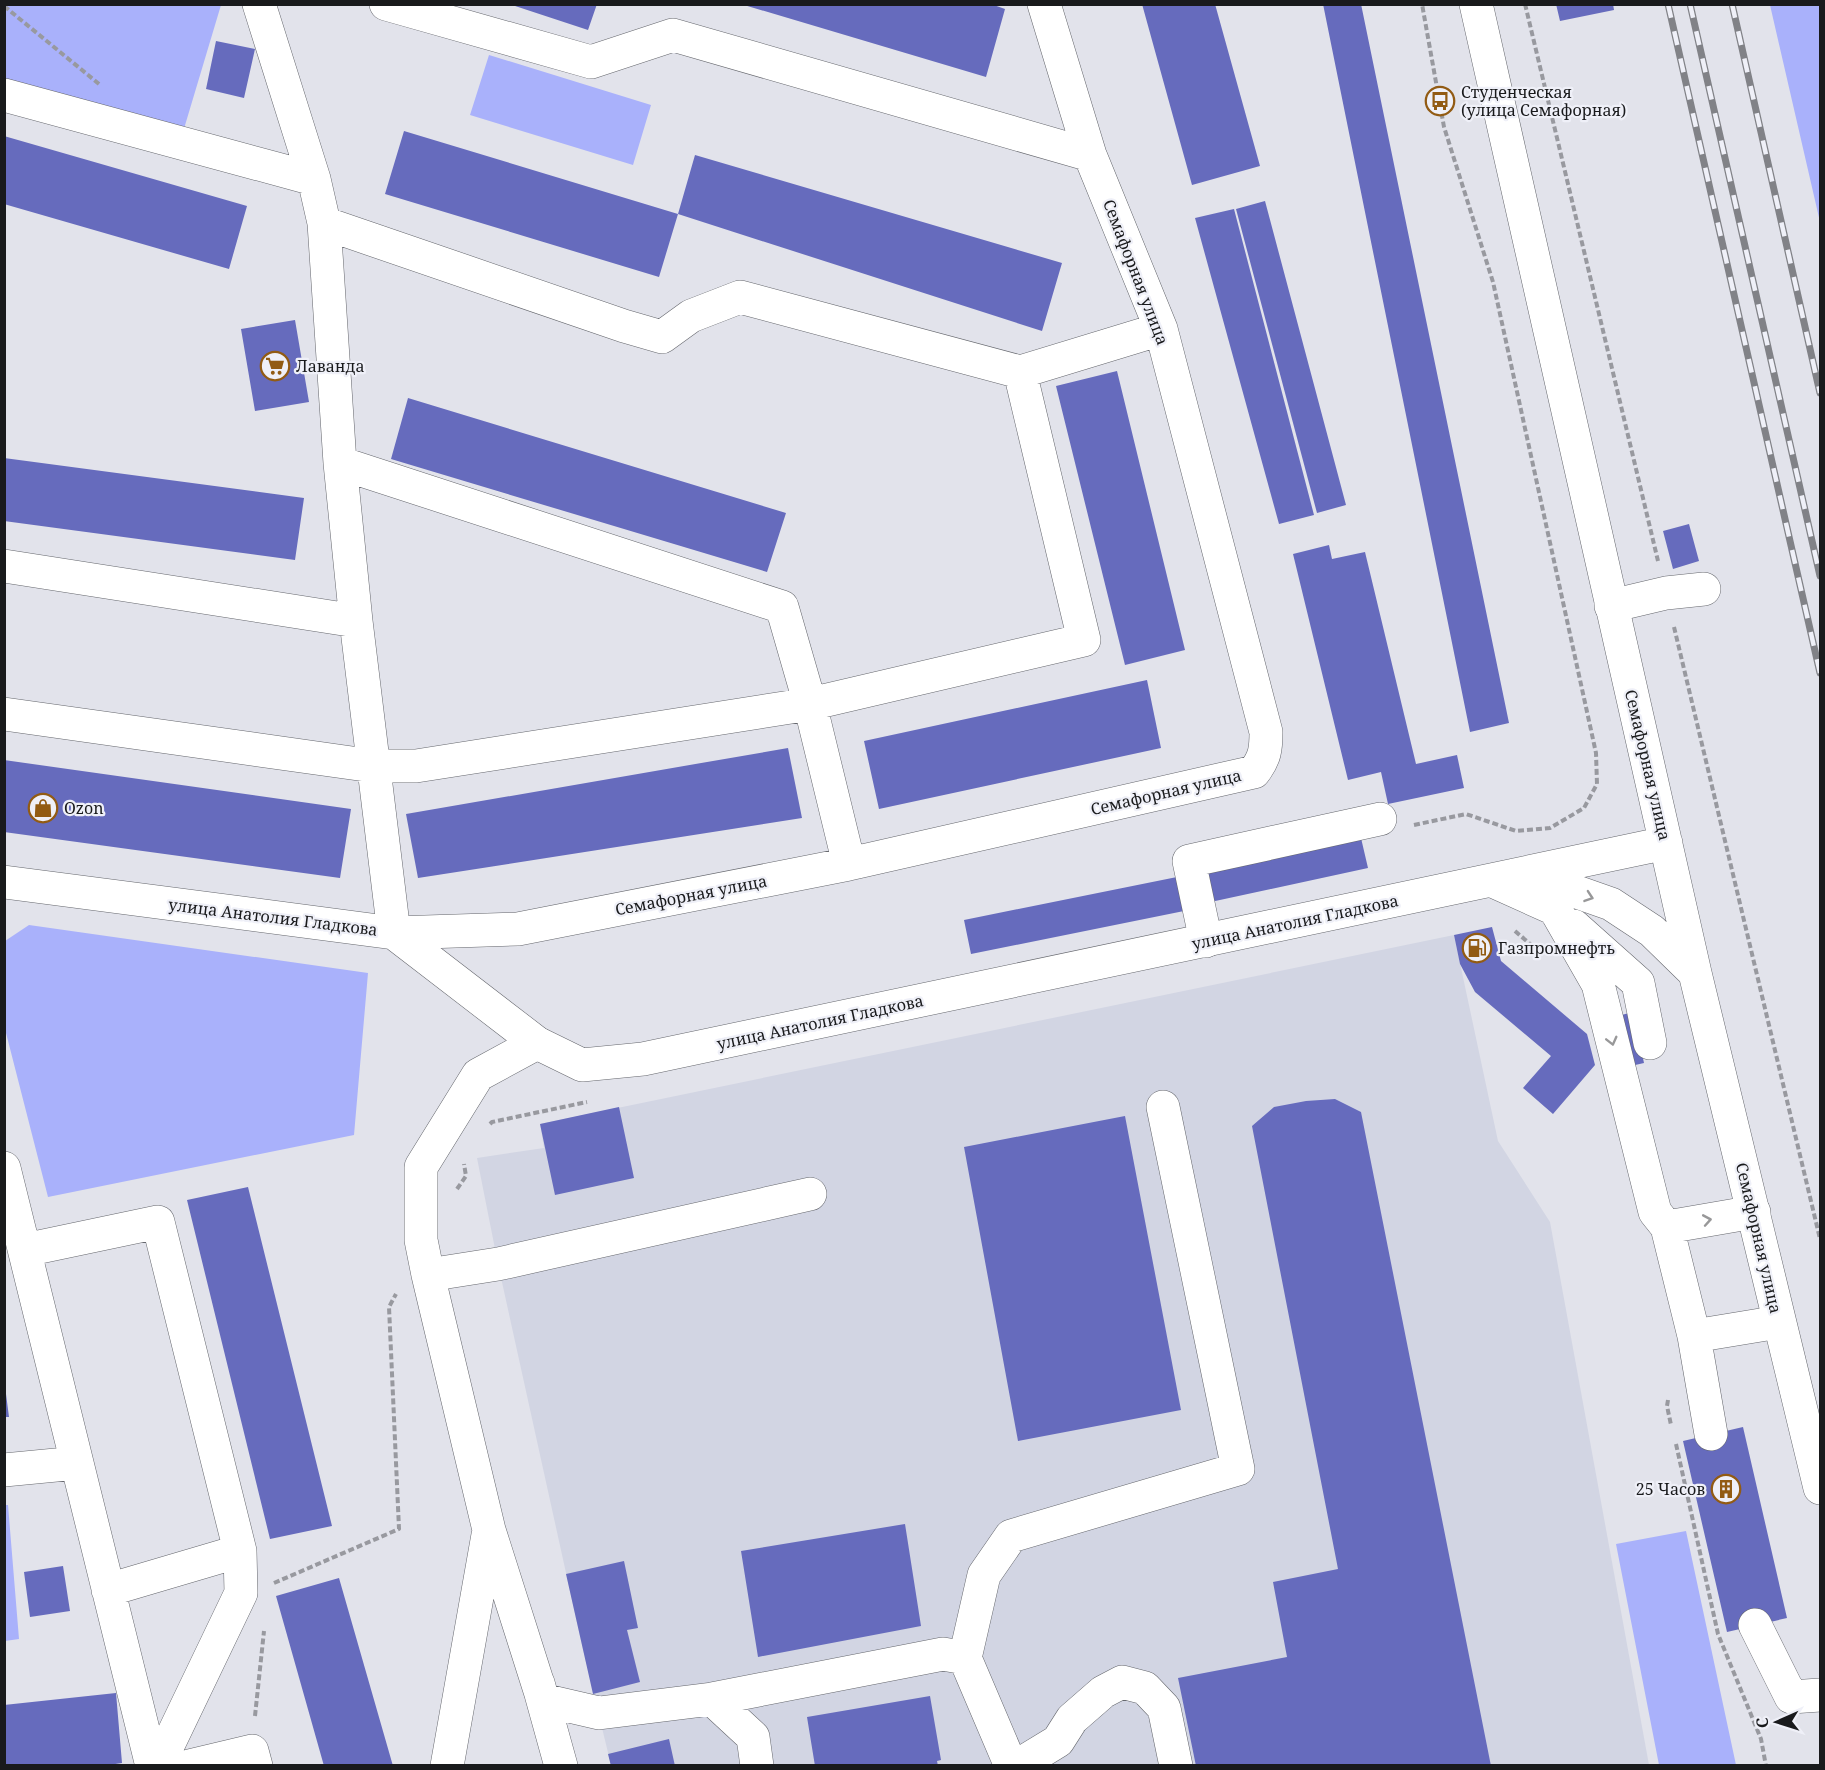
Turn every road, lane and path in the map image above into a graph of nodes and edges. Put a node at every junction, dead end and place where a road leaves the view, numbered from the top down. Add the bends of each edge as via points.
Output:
1 (259, 4) edge
2 (386, 4) edge
3 (1044, 4) edge
4 (1422, 4) edge
5 (1476, 4) edge
6 (4, 6) edge
7 (105, 89) dead end
8 (4, 95) edge
9 (1090, 155) junction
10 (314, 178) junction
11 (324, 224) junction
12 (1161, 329) junction
13 (1020, 372) junction
14 (340, 463) junction
15 (4, 566) edge
16 (1704, 590) dead end
17 (1611, 606) junction
18 (356, 621) junction
19 (810, 704) junction
20 (4, 714) edge
21 (373, 766) junction
22 (1380, 819) dead end
23 (1413, 825) dead end
24 (1666, 843) junction
25 (849, 864) junction
26 (1491, 880) junction
27 (4, 882) edge
28 (1555, 909) junction
29 (394, 933) junction
30 (1206, 941) junction
31 (1695, 973) junction
32 (537, 1043) junction
33 (1650, 1043) dead end
34 (597, 1100) dead end
35 (1163, 1107) dead end
36 (484, 1129) dead end
37 (463, 1159) dead end
38 (4, 1168) edge
39 (453, 1194) dead end
40 (810, 1194) dead end
41 (1754, 1212) junction
42 (1666, 1227) junction
43 (25, 1250) junction
44 (428, 1275) junction
45 (398, 1288) dead end
46 (1779, 1322) junction
47 (1694, 1336) junction
48 (1711, 1434) dead end
49 (77, 1463) junction
50 (4, 1470) edge
51 (1821, 1488) edge
52 (489, 1530) junction
53 (240, 1551) junction
54 (108, 1590) junction
55 (241, 1593) junction
56 (264, 1621) dead end
57 (1755, 1625) dead end
58 (965, 1658) junction
59 (1821, 1695) edge
60 (712, 1699) junction
61 (543, 1700) junction
62 (1062, 1753) edge
63 (254, 1758) edge
64 (152, 1766) edge
65 (158, 1766) edge
66 (189, 1766) edge
67 (447, 1766) edge
68 (561, 1766) edge
69 (757, 1766) edge
70 (1011, 1766) edge
71 (1017, 1766) edge
72 (1176, 1766) edge

1 - 10 main road
2 - 9 main road via 591,62 673,35
3 - 9 main road, Семафорная улица
4 - 23 path via 1444,127 1493,282 1596,753 1597,784 1584,808 1550,828 1516,831 1466,814
5 - 17 main road, Семафорная улица
6 - 7 path
8 - 10 main road
9 - 12 main road, Семафорная улица
10 - 11 main road
11 - 13 main road via 662,337 691,316 740,297
11 - 14 main road
12 - 13 main road
12 - 25 main road, Семафорная улица via 1266,732 1262,762 1254,772
13 - 19 main road via 1084,640
14 - 18 main road
14 - 19 main road via 782,607
15 - 18 main road
16 - 17 main road via 1666,593
17 - 24 main road, Семафорная улица
18 - 21 main road
19 - 21 main road via 417,766
19 - 25 main road
20 - 21 main road
21 - 29 main road
22 - 30 main road via 1189,861
24 - 26 main road, улица Анатолия Гладкова
24 - 31 main road, Семафорная улица
25 - 29 main road, Семафорная улица via 518,929
26 - 28 main road
26 - 30 main road, улица Анатолия Гладкова
26 -> 31 main road via 1557,885 1611,904 1652,932
27 - 29 main road, улица Анатолия Гладкова
28 - 33 main road via 1638,983
28 -> 42 main road via 1598,984 1655,1212
29 - 32 main road, улица Анатолия Гладкова
30 - 32 main road, улица Анатолия Гладкова via 644,1059 582,1065
31 - 41 main road, Семафорная улица
32 - 44 main road via 478,1076 421,1167 421,1240
34 - 36 path via 492,1122
35 - 58 main road via 1238,1469 1011,1536 984,1575
37 - 39 path via 466,1176
38 - 43 main road
40 - 44 main road via 498,1264
42 -> 41 main road
41 - 46 main road, Семафорная улица
42 - 47 main road
43 - 49 main road
43 - 53 main road via 159,1222
44 - 52 main road
45 - 55 path via 389,1307 399,1529 268,1586
46 - 47 main road
46 - 51 main road, Семафорная улица
47 - 48 main road
49 - 50 main road
49 - 54 main road
52 - 61 main road
52 - 67 main road
53 - 54 main road
53 - 55 main road
54 - 64 main road
55 - 65 main road
56 - 63 path
57 - 59 main road via 1791,1697
58 - 60 main road via 943,1654
58 - 70 main road
60 - 61 main road via 599,1713
60 - 69 main road via 753,1737
61 - 68 main road
62 - 71 main road
62 - 72 main road via 1072,1719 1103,1692 1122,1682 1145,1688 1164,1707
63 - 66 main road

